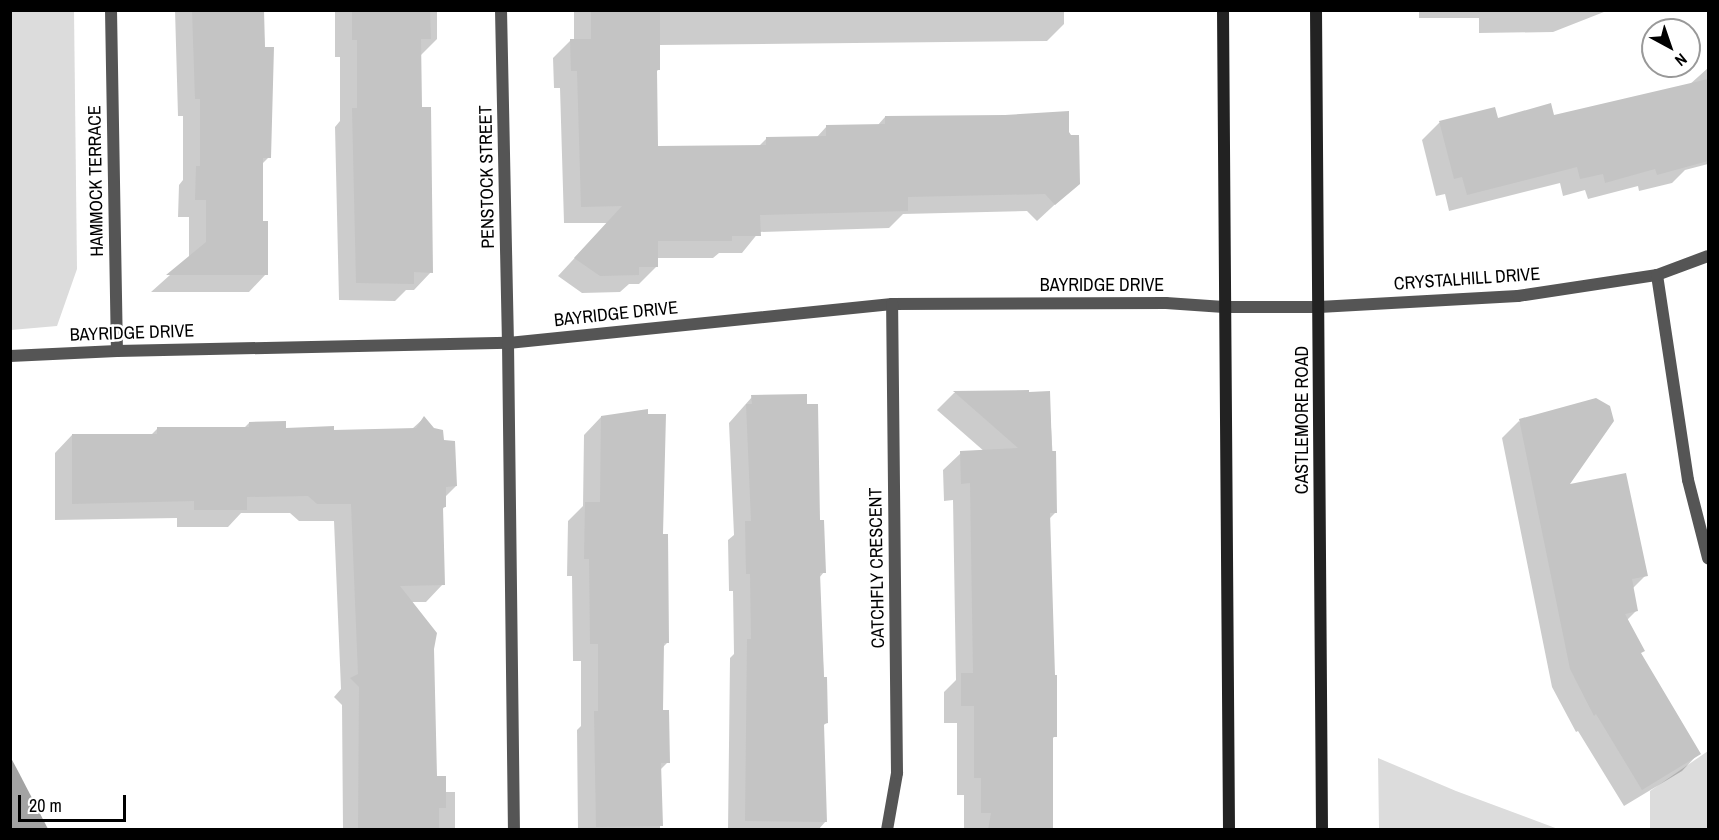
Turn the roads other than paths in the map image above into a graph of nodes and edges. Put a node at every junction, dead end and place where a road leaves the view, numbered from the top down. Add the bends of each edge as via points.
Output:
1 (111, 10) edge
2 (501, 10) edge
3 (1223, 10) edge
4 (1316, 10) edge
5 (1708, 256) edge
6 (1657, 275) junction
7 (892, 304) junction
8 (1224, 307) junction
9 (1319, 307) junction
10 (508, 343) junction
11 (117, 351) junction
12 (10, 356) edge
13 (1708, 558) edge
14 (514, 830) edge
15 (887, 830) edge
16 (1229, 830) edge
17 (1322, 830) edge

1 - 11 street, HAMMOCK TERRACE
2 - 10 street, PENSTOCK STREET
3 - 8 main road
4 - 9 main road, CASTLEMORE ROAD
5 - 6 street, CRYSTALHILL DRIVE
6 - 9 street, CRYSTALHILL DRIVE via 1518,296
6 - 13 street via 1688,480
7 - 8 street, BAYRIDGE DRIVE via 1166,303
7 - 10 street, BAYRIDGE DRIVE
7 - 15 street, CATCHFLY CRESCENT via 897,773
8 - 9 street, CRYSTALHILL DRIVE
8 - 16 main road
9 - 17 main road, CASTLEMORE ROAD
10 - 11 street, BAYRIDGE DRIVE
10 - 14 street
11 - 12 street, BAYRIDGE DRIVE

